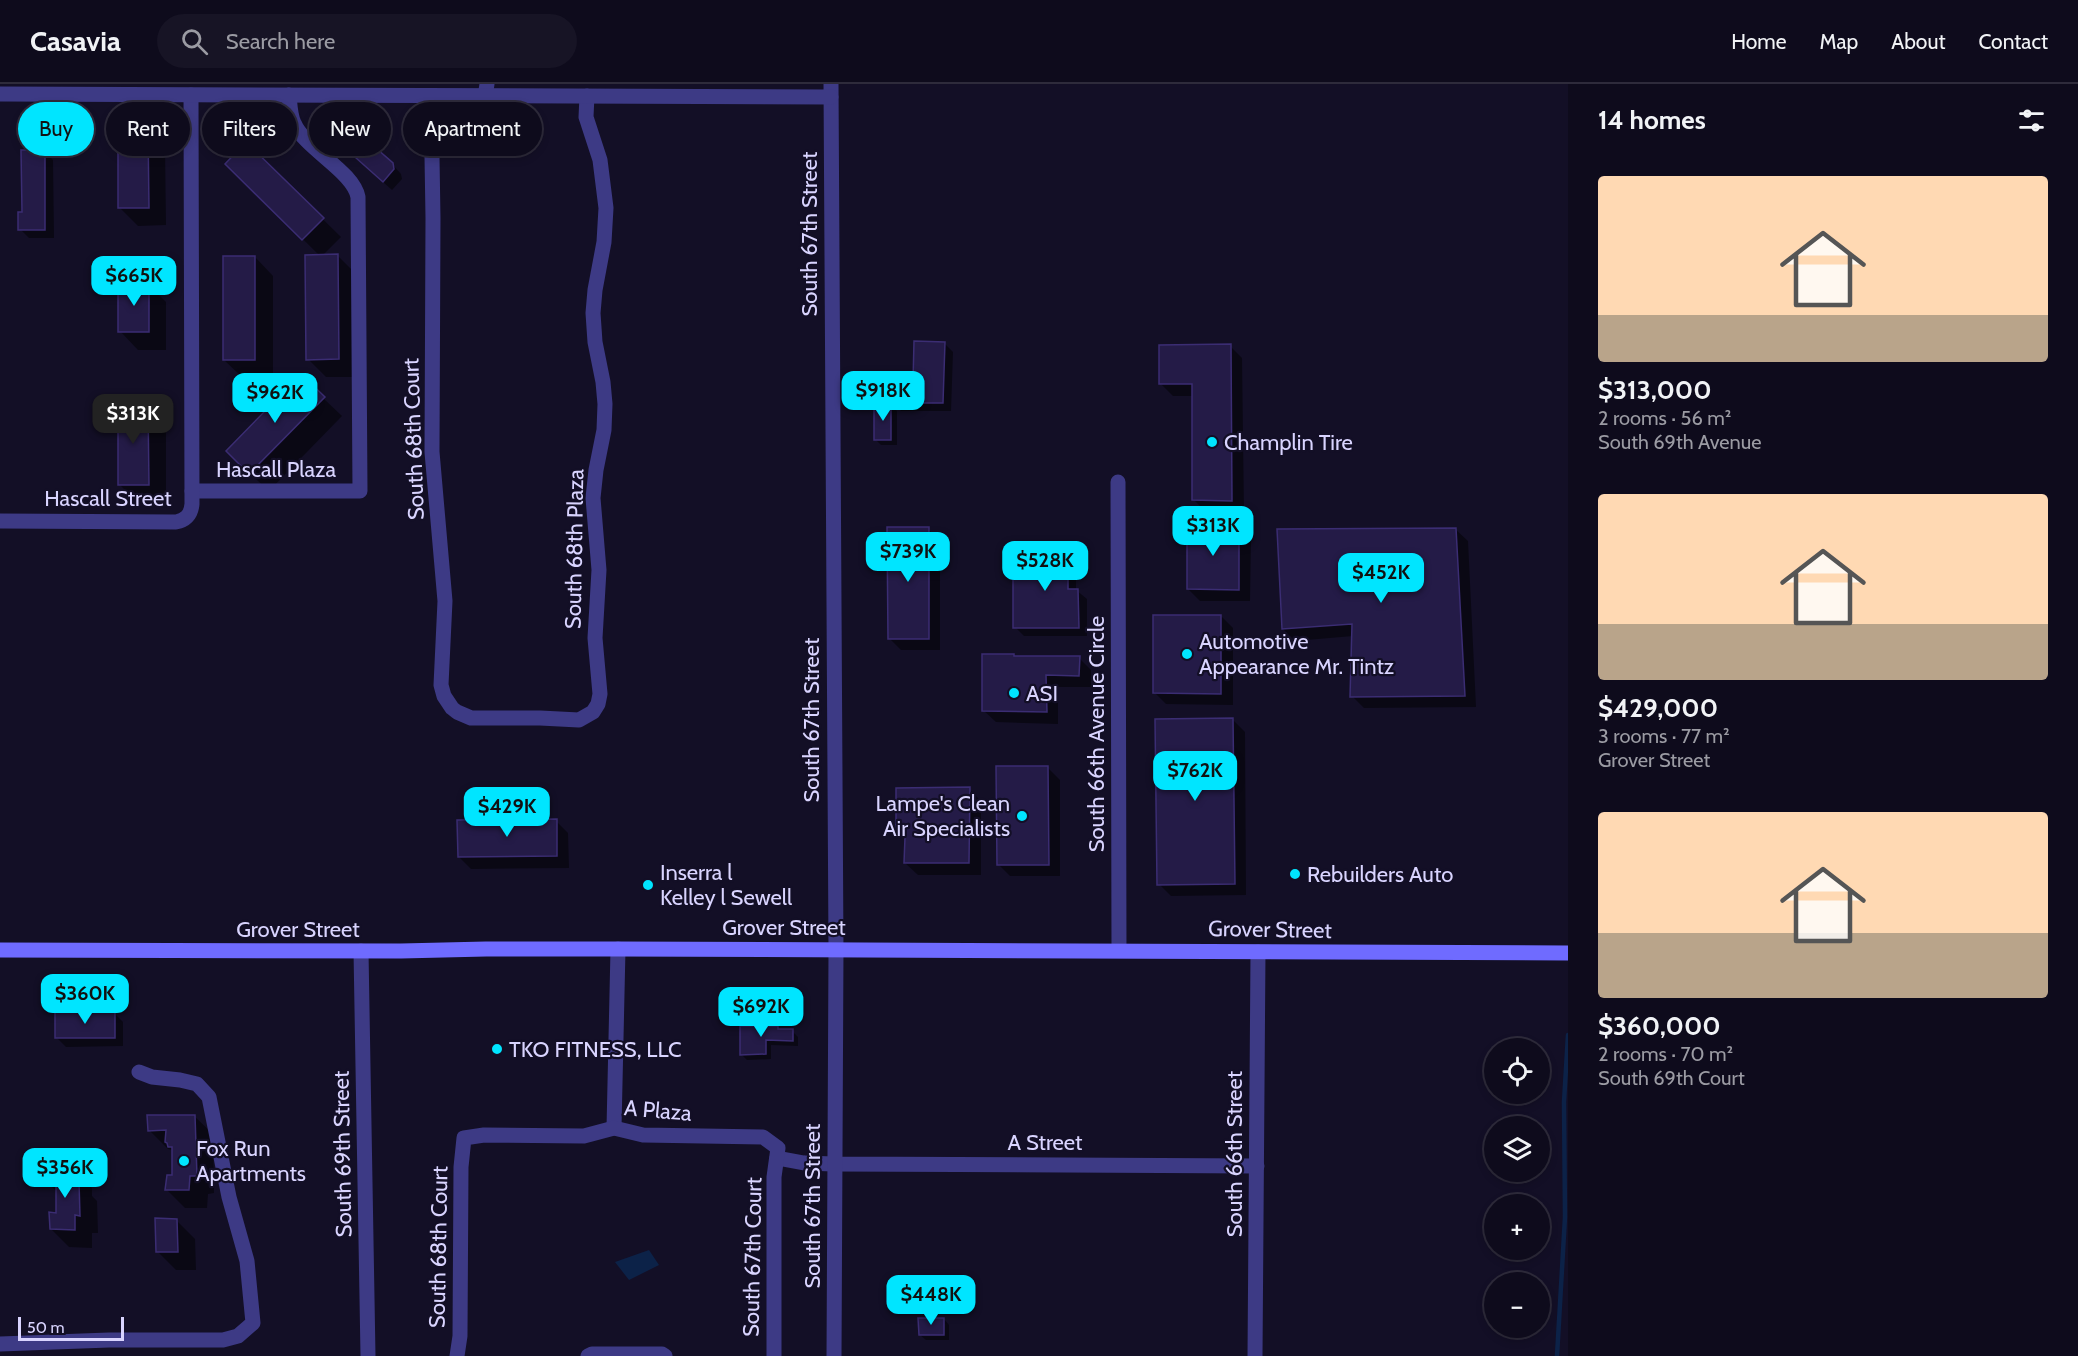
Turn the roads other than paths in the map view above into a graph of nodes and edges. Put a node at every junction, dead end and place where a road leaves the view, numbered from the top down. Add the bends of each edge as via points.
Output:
1 (364, 90) edge
2 (486, 90) edge
3 (831, 90) edge
4 (0, 94) edge
5 (191, 95) junction
6 (290, 95) junction
7 (431, 96) junction
8 (587, 96) junction
9 (1118, 482) dead end
10 (192, 491) junction
11 (0, 521) edge
12 (518, 717) joint
13 (618, 949) junction
14 (0, 950) edge
15 (836, 950) junction
16 (1119, 950) junction
17 (361, 951) junction
18 (1258, 952) junction
19 (1568, 953) edge
20 (140, 1072) dead end
21 (614, 1128) junction
22 (464, 1138) joint
23 (777, 1158) junction
24 (834, 1164) junction
25 (1257, 1166) junction
26 (0, 1344) edge
27 (368, 1356) edge
28 (457, 1356) edge
29 (588, 1356) edge
30 (665, 1356) edge
31 (774, 1356) edge
32 (834, 1356) edge
33 (1255, 1356) edge

1 - 6 street
1 - 7 street
2 - 7 street
2 - 8 street
3 - 8 street
3 - 15 street, South 67th Street
4 - 5 street
5 - 6 street
5 - 10 street
6 - 10 street, Hascall Plaza via 295,126 351,182 358,197 360,491
7 - 12 street, South 68th Court via 432,452 445,601 441,685 452,708 471,718
8 - 12 street, South 68th Plaza via 586,117 600,160 606,208 593,314 605,404 594,498 599,570 595,638 600,694 593,712 579,720
9 - 16 street, South 66th Avenue Circle
10 - 11 street, Hascall Street via 190,514 176,522
13 - 15 main road, Grover Street
13 - 17 main road, Grover Street
13 - 21 street
14 - 17 main road, Grover Street
15 - 16 main road, Grover Street
15 - 24 street, South 67th Street
16 - 18 main road, Grover Street
17 - 27 street, South 69th Street
18 - 19 main road, Grover Street
18 - 25 street, South 66th Street
20 - 26 street via 197,1084 210,1097 249,1274 253,1323 238,1336 223,1340
21 - 22 street, A Plaza via 584,1136
21 - 23 street, A Plaza via 643,1135 763,1137 778,1148
22 - 28 street, South 68th Court
23 - 24 street
23 - 31 street, South 67th Court
24 - 25 street, A Street
24 - 32 street, South 67th Street
25 - 33 street, South 66th Street
29 - 30 street

